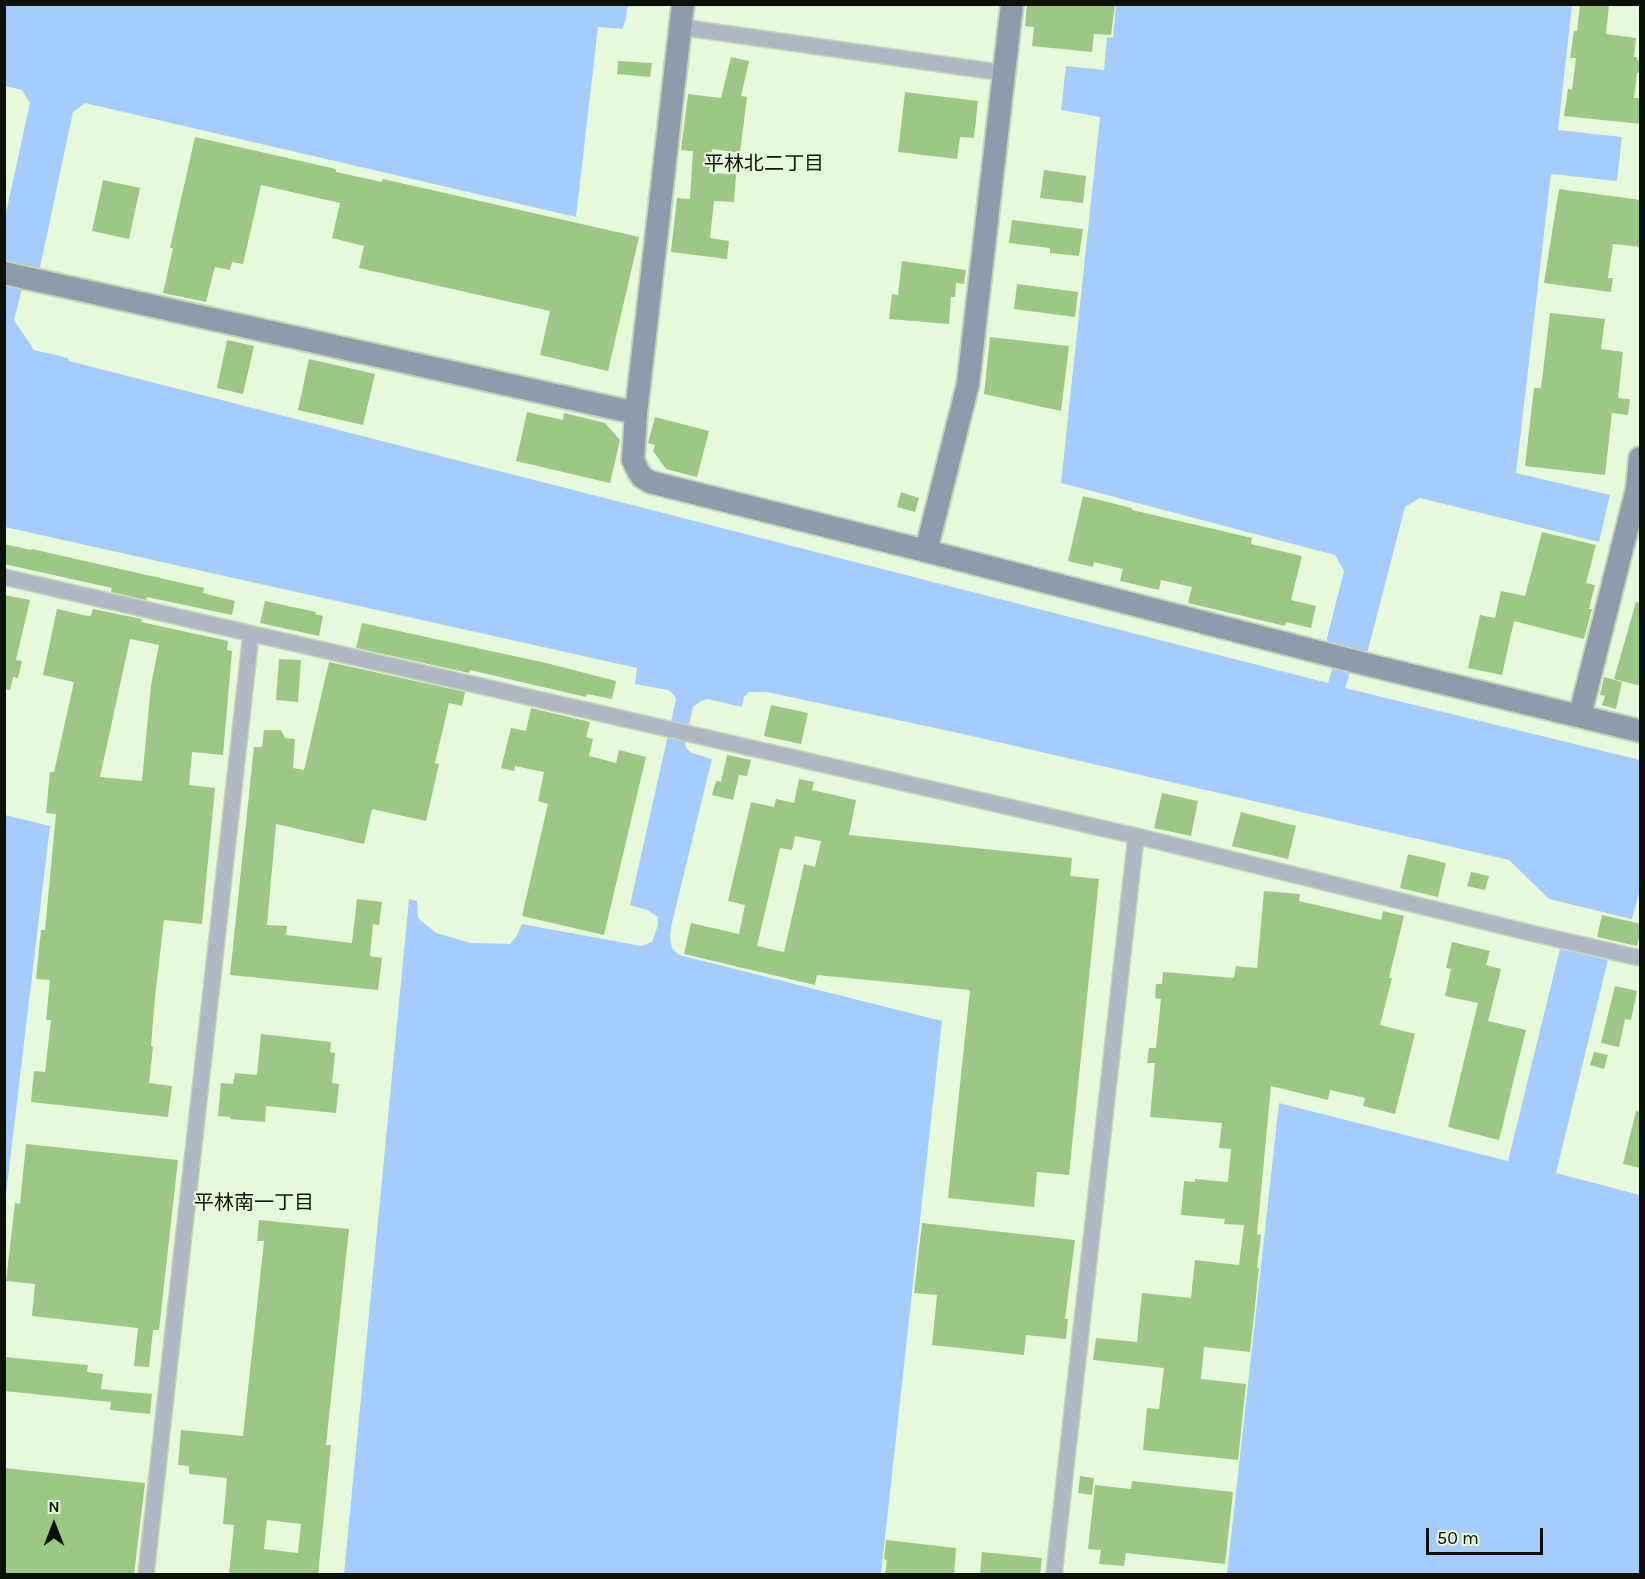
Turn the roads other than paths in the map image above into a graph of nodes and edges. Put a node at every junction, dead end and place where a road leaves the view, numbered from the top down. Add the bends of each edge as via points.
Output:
1 (683, 4) edge
2 (1012, 4) edge
3 (680, 27) junction
4 (1004, 73) junction
5 (4, 273) edge
6 (636, 413) junction
7 (1641, 458) edge
8 (926, 551) junction
9 (4, 577) edge
10 (251, 634) junction
11 (1580, 716) junction
12 (1641, 731) edge
13 (1136, 836) junction
14 (1633, 956) edge
15 (146, 1575) edge
16 (1054, 1575) edge

1 - 3 street
2 - 4 street
3 - 4 street
3 - 6 street
4 - 8 street via 968,384
5 - 6 street
6 - 8 street via 633,460 642,477 650,482
7 - 11 street via 1637,489
8 - 11 street
9 - 10 street
10 - 13 street
10 - 15 street
11 - 12 street
13 - 14 street
13 - 16 street

